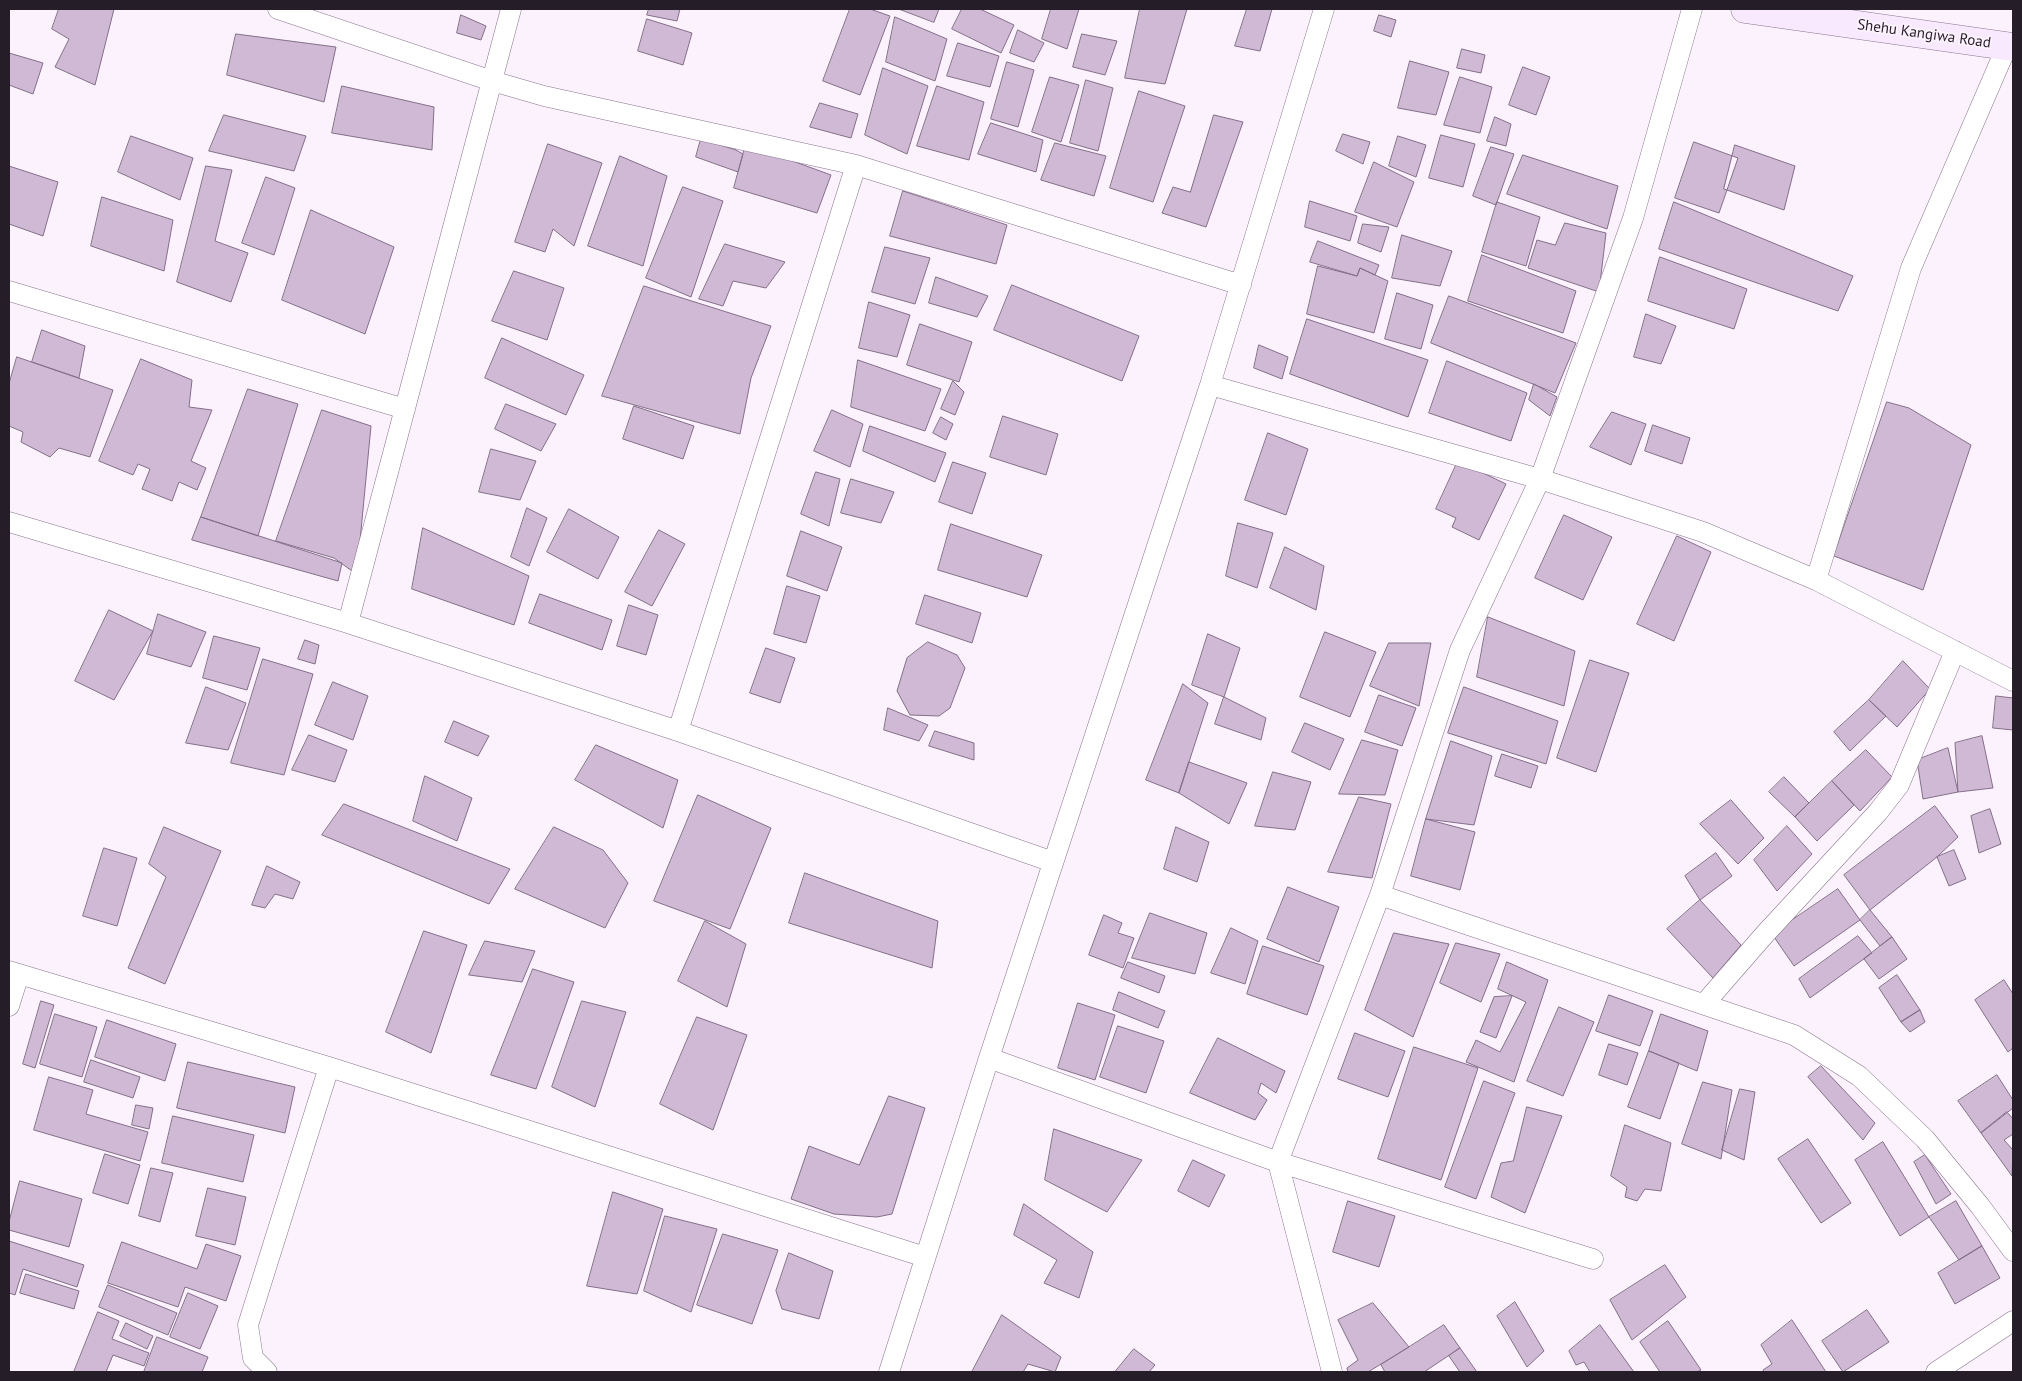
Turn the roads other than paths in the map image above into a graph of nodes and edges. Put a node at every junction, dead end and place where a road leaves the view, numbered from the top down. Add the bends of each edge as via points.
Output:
1 (278, 9) edge
2 (511, 9) edge
3 (1324, 9) edge
4 (1692, 9) edge
5 (1745, 9) edge
6 (2010, 46) edge
7 (492, 81) junction
8 (856, 165) junction
9 (1240, 285) junction
10 (9, 291) edge
11 (1210, 385) junction
12 (405, 409) junction
13 (1540, 478) junction
14 (9, 522) edge
15 (1816, 580) junction
16 (348, 623) junction
17 (1955, 651) junction
18 (2013, 681) edge
19 (678, 731) junction
20 (1053, 862) junction
21 (1380, 895) junction
22 (14, 972) edge
23 (1704, 1004) junction
24 (9, 1006) edge
25 (989, 1058) junction
26 (329, 1067) junction
27 (1278, 1162) junction
28 (2013, 1251) edge
29 (926, 1257) junction
30 (1593, 1260) dead end
31 (2013, 1320) edge
32 (267, 1372) edge
33 (889, 1372) edge
34 (1332, 1372) edge
35 (1936, 1372) edge

1 - 7 street
2 - 7 street
3 - 9 street
4 - 13 street via 1633,218
5 - 6 main road, Shehu Kangiwa Road
6 - 15 street via 1911,268
7 - 8 street via 544,96
7 - 12 street
8 - 9 street
8 - 19 street
9 - 11 street
10 - 12 street
11 - 13 street
11 - 20 street
12 - 16 street
13 - 15 street via 1704,532
13 - 21 street via 1460,650
14 - 16 street
15 - 17 street
16 - 19 street
17 - 18 street
17 - 23 street via 1899,785
19 - 20 street
20 - 25 street
21 - 23 street
21 - 27 street
22 - 24 street
22 - 26 street
23 - 28 street via 1794,1035 1859,1076 1925,1139
25 - 27 street
25 - 29 street
26 - 29 street
26 - 32 street via 248,1325 253,1358
27 - 30 street
27 - 34 street
29 - 33 street
31 - 35 street

